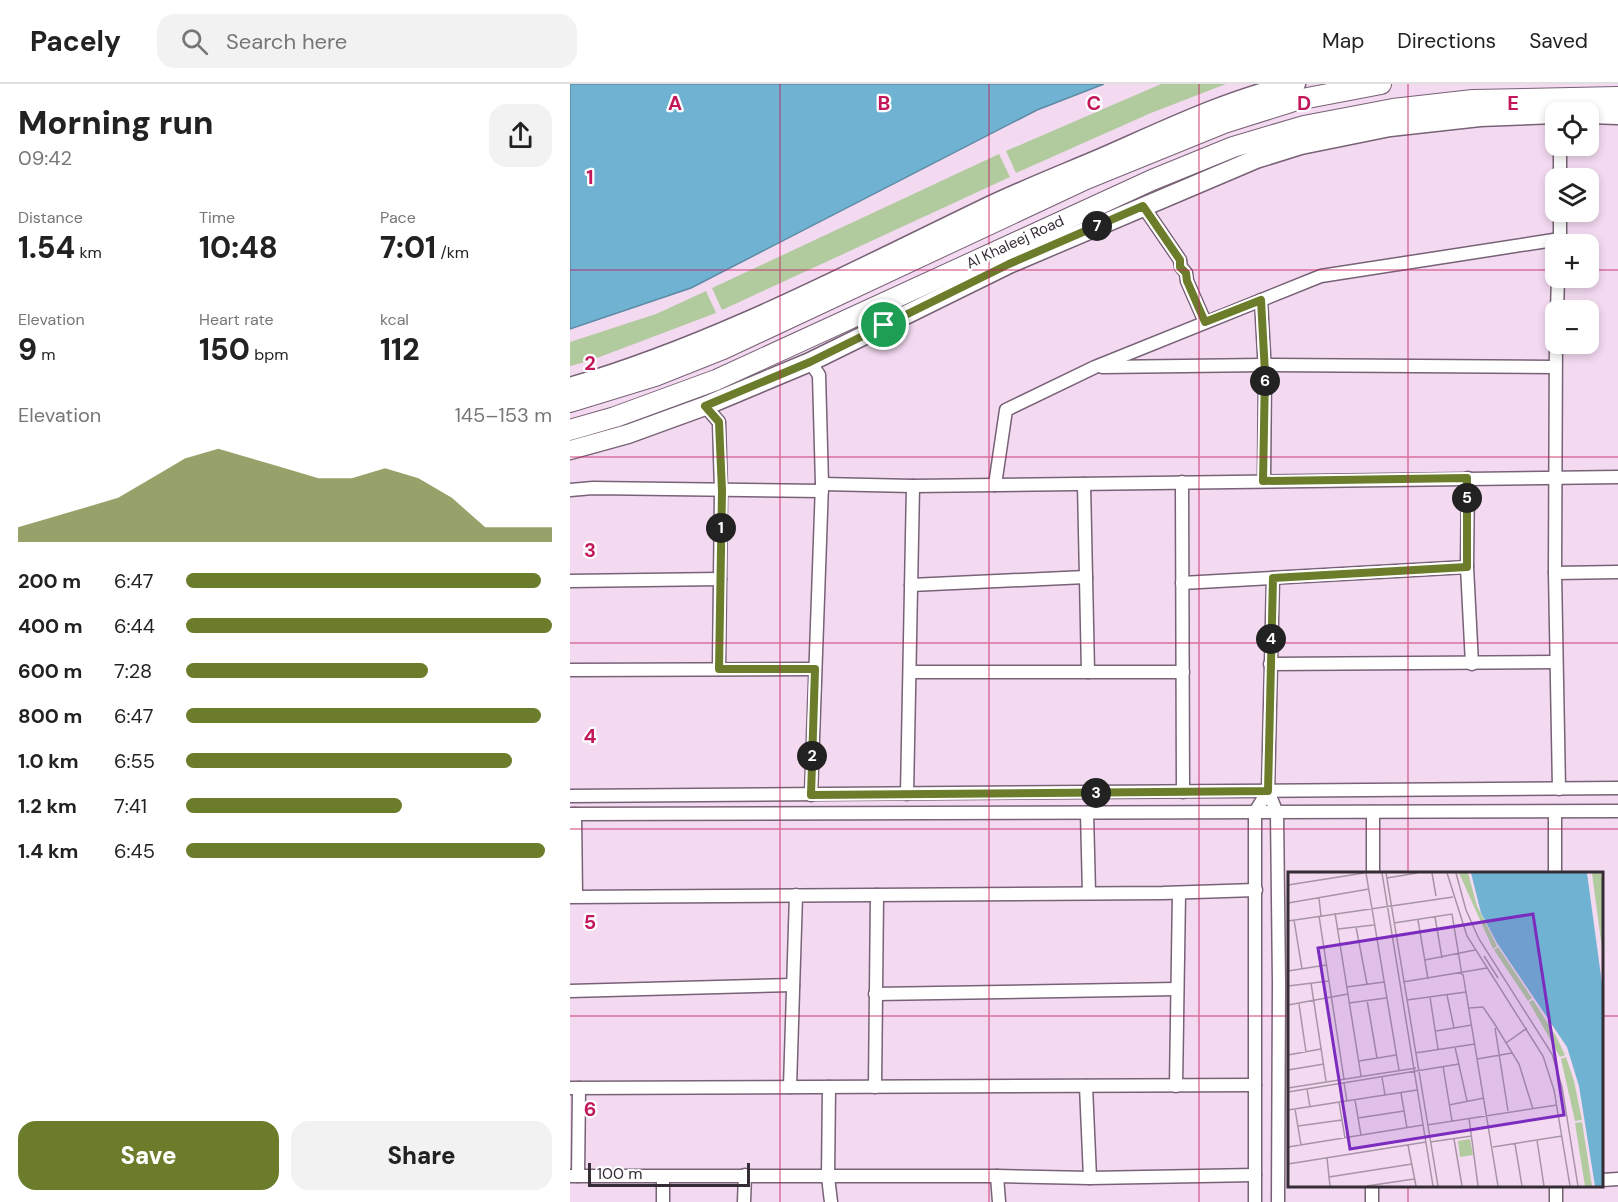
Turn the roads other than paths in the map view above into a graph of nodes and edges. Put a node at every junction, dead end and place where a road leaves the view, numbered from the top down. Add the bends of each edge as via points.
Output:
1 (1296, 84) edge
2 (1381, 84) edge
3 (1618, 97) edge
4 (1545, 114) edge
5 (1599, 114) edge
6 (1618, 115) edge
7 (1143, 206) junction
8 (1545, 244) edge
9 (922, 285) junction
10 (1261, 300) junction
11 (1205, 322) junction
12 (884, 325) junction
13 (1555, 354) edge
14 (810, 362) junction
15 (1264, 365) junction
16 (1095, 367) junction
17 (1554, 367) junction
18 (570, 387) edge
19 (570, 402) edge
20 (705, 406) junction
21 (570, 430) edge
22 (570, 450) edge
23 (1618, 477) edge
24 (1467, 478) junction
25 (1554, 478) junction
26 (1263, 481) junction
27 (1182, 482) junction
28 (1084, 484) junction
29 (994, 485) junction
30 (913, 486) junction
31 (822, 488) junction
32 (570, 490) edge
33 (722, 491) junction
34 (1467, 567) junction
35 (1618, 572) edge
36 (1555, 573) junction
37 (1086, 578) junction
38 (1273, 578) junction
39 (720, 579) junction
40 (570, 580) edge
41 (1182, 583) junction
42 (911, 585) junction
43 (1556, 662) junction
44 (1270, 664) junction
45 (1472, 664) junction
46 (719, 669) junction
47 (815, 669) junction
48 (570, 670) edge
49 (910, 672) junction
50 (1088, 672) junction
51 (1183, 672) junction
52 (1618, 788) edge
53 (1559, 789) junction
54 (1268, 791) junction
55 (1183, 792) junction
56 (907, 794) junction
57 (811, 795) junction
58 (570, 796) edge
59 (1255, 812) junction
60 (1373, 812) junction
61 (1555, 812) junction
62 (1618, 812) edge
63 (1087, 813) junction
64 (1277, 813) junction
65 (573, 814) edge
66 (1373, 872) edge
67 (1555, 872) edge
68 (1256, 890) junction
69 (1179, 892) junction
70 (1089, 894) junction
71 (796, 895) junction
72 (877, 895) junction
73 (573, 897) edge
74 (1284, 983) edge
75 (793, 985) junction
76 (1177, 989) junction
77 (570, 992) edge
78 (875, 994) junction
79 (1255, 1085) junction
80 (1086, 1086) junction
81 (1176, 1086) junction
82 (790, 1087) junction
83 (829, 1087) junction
84 (875, 1087) junction
85 (574, 1088) edge
86 (744, 1175) junction
87 (1255, 1175) junction
88 (574, 1176) edge
89 (997, 1176) junction
90 (663, 1177) junction
91 (828, 1177) junction
92 (1283, 1177) edge
93 (1090, 1178) junction
94 (1618, 1179) edge
95 (1603, 1180) edge
96 (663, 1202) edge
97 (744, 1202) edge
98 (831, 1202) edge
99 (999, 1202) edge
100 (1255, 1202) edge
101 (1278, 1202) edge

1 - 18 main road via 1235,102 1115,152 984,209 785,306 683,349
2 - 19 main road, Al Khaleej Road via 1298,100 1224,123 1086,178 723,349 656,376
3 - 9 main road, Al Khaleej Road via 1473,100 1393,109 1304,126 1233,147 1152,180
4 - 7 main road via 1390,127 1301,145 1256,159
5 - 6 main road
7 - 11 street via 1180,260
7 - 12 main road via 1009,264
8 - 10 street via 1321,276
9 - 12 main road
9 - 21 main road, Al Khaleej Road via 716,380
10 - 11 street
10 - 15 street
11 - 16 street
12 - 14 main road
13 - 17 street
14 - 20 main road
14 - 31 street via 819,375
15 - 16 street
15 - 17 street
15 - 26 street
16 - 29 street via 1006,410
17 - 25 street
20 - 22 main road
20 - 33 street via 719,422
23 - 25 street
24 - 25 street
24 - 26 street
24 - 34 street
25 - 36 street
26 - 27 street
27 - 28 street
27 - 41 street
28 - 29 street
28 - 37 street
29 - 30 street
30 - 31 street
30 - 42 street
31 - 33 street
31 - 47 street
32 - 33 street
33 - 39 street
34 - 38 street
34 - 45 street
35 - 36 street
36 - 43 street
37 - 42 street
37 - 50 street
38 - 41 street
38 - 44 street
39 - 40 street
39 - 46 street
41 - 51 street
42 - 49 street
43 - 45 street
43 - 53 street
44 - 45 street
44 - 54 street
46 - 47 street
46 - 48 street
47 - 57 street
49 - 50 street
49 - 56 street
50 - 51 street
51 - 55 street
52 - 53 street
53 - 54 street
54 - 55 street
54 - 59 street
54 - 64 street
55 - 56 street
56 - 57 street
57 - 58 street
59 - 63 street
59 - 64 street
59 - 68 street
60 - 61 street
60 - 64 street
60 - 66 street
61 - 62 street
61 - 67 street
63 - 65 street
63 - 70 street
64 - 74 street
65 - 73 street
68 - 69 street
68 - 79 street
69 - 70 street
69 - 76 street
70 - 72 street
71 - 72 street
71 - 73 street
71 - 75 street
72 - 78 street
74 - 92 street
75 - 77 street
75 - 82 street
76 - 78 street
76 - 81 street
78 - 84 street
79 - 81 street
79 - 87 street
80 - 81 street
80 - 84 street
80 - 93 street
82 - 83 street
82 - 85 street
83 - 84 street
83 - 91 street
85 - 88 street
86 - 90 street
86 - 91 street
86 - 97 street
87 - 93 street
87 - 100 street
88 - 90 street
89 - 91 street
89 - 93 street
89 - 99 street
90 - 96 street
91 - 98 street
92 - 101 street
94 - 95 street

